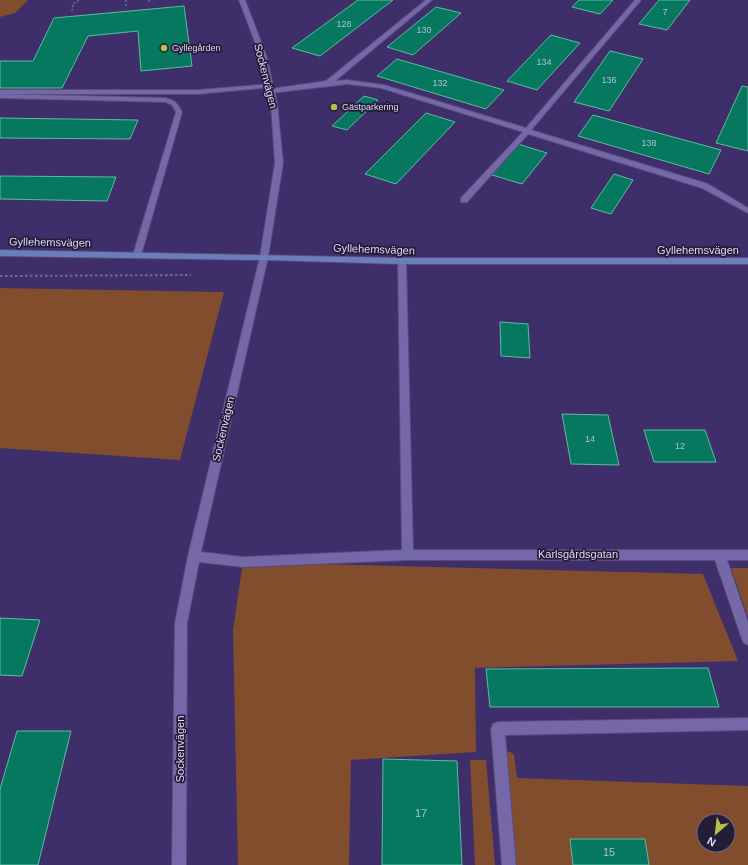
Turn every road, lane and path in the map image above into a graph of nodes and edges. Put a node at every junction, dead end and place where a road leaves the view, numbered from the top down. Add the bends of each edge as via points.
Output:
1 (79, 0) edge
2 (126, 0) edge
3 (149, 0) edge
4 (242, 0) edge
5 (429, 0) edge
6 (638, 0) edge
7 (149, 3) dead end
8 (126, 6) dead end
9 (72, 11) dead end
10 (328, 83) junction
11 (270, 89) junction
12 (0, 92) edge
13 (0, 96) edge
14 (527, 131) junction
15 (464, 200) dead end
16 (748, 211) edge
17 (0, 253) edge
18 (137, 255) junction
19 (264, 256) junction
20 (402, 261) junction
21 (748, 261) edge
22 (197, 275) dead end
23 (0, 276) edge
24 (719, 554) junction
25 (748, 554) edge
26 (408, 555) junction
27 (194, 556) junction
28 (748, 639) edge
29 (748, 724) edge
30 (179, 865) edge
31 (509, 865) edge

1 - 9 path via 73,4
2 - 8 path
3 - 7 path
4 - 11 street, Sockenvägen via 263,55
5 - 10 street
6 - 14 street
10 - 11 street
10 - 14 street via 347,82 382,86
11 - 12 street via 198,92
11 - 19 street, Sockenvägen via 274,103 279,163
13 - 18 street via 166,100 175,104 179,112
14 - 15 street
14 - 16 street via 705,186
17 - 18 street, Gyllehemsvägen
18 - 19 street, Gyllehemsvägen
19 - 20 street, Gyllehemsvägen
19 - 27 street, Sockenvägen
20 - 21 street, Gyllehemsvägen
20 - 26 street
22 - 23 path
24 - 25 street, Karlsgårdsgatan
24 - 26 street, Karlsgårdsgatan
24 - 28 street
26 - 27 street, Karlsgårdsgatan via 243,562
27 - 30 street, Sockenvägen via 181,623
29 - 31 street via 498,729

